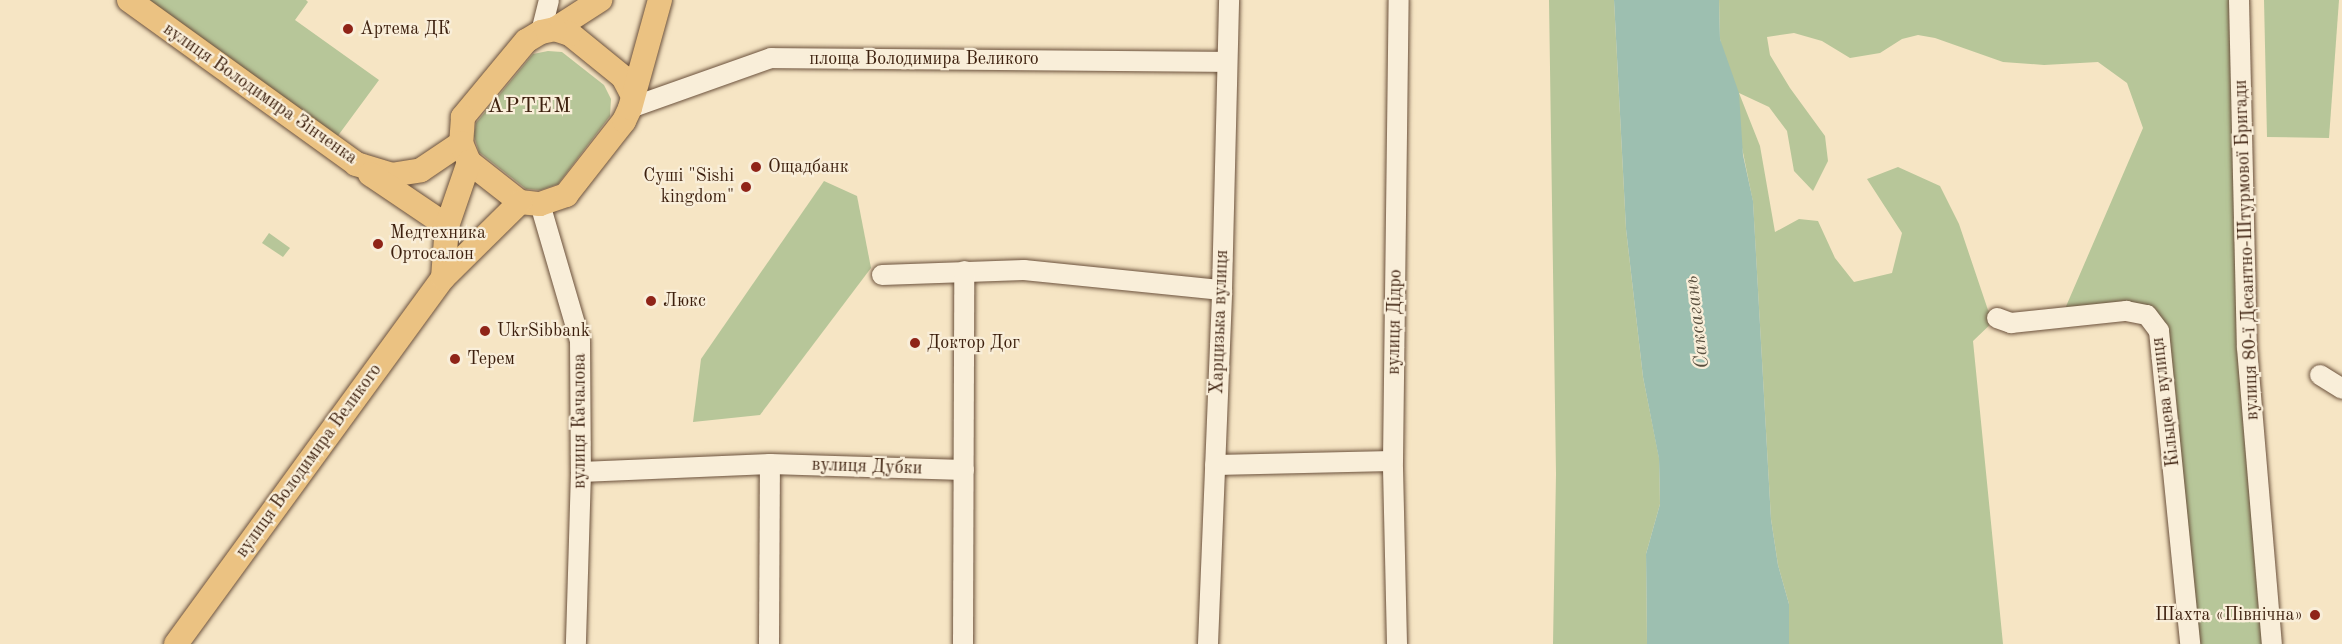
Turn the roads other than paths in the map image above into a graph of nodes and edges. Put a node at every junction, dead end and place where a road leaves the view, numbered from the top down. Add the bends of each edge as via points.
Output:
1 (129, 0) edge
2 (549, 0) edge
3 (600, 0) edge
4 (660, 0) edge
5 (1229, 0) edge
6 (1399, 0) edge
7 (2239, 0) edge
8 (548, 30) junction
9 (1227, 62) junction
10 (631, 101) junction
11 (465, 153) junction
12 (356, 164) junction
13 (530, 203) junction
14 (447, 226) junction
15 (964, 271) junction
16 (882, 274) dead end
17 (443, 278) junction
18 (1222, 290) junction
19 (1997, 318) dead end
20 (2320, 375) dead end
21 (2342, 389) edge
22 (1393, 461) junction
23 (770, 464) junction
24 (1215, 465) junction
25 (964, 470) junction
26 (581, 472) junction
27 (176, 644) edge
28 (576, 644) edge
29 (769, 644) edge
30 (963, 644) edge
31 (1208, 644) edge
32 (1397, 644) edge
33 (2190, 644) edge
34 (2272, 644) edge

1 - 12 main road, вулиця Володимира Зінченка
2 - 8 street
3 - 8 main road
4 - 10 main road
5 - 9 street, Харцизька вулиця
6 - 22 street, вулиця Дідро
7 - 34 street, вулиця 80-ї Десантно-Штурмової Бригади via 2247,348
8 - 10 main road via 570,34 614,70 623,78
8 - 11 main road via 526,41 463,117
9 - 10 street, площа Володимира Великого via 771,58
9 - 18 street, Харцизька вулиця
10 - 13 main road via 624,121 566,195
11 - 12 main road, вулиця Володимира Зінченка via 421,170 391,175
11 - 13 main road
11 - 14 main road
12 - 14 main road
13 - 17 main road
13 - 26 street, вулиця Качалова via 580,341
14 - 17 main road
15 - 16 street
15 - 18 street via 1024,270
15 - 25 street
17 - 27 main road, вулиця Володимира Великого
18 - 24 street, Харцизька вулиця
19 - 33 street, Кільцева вулиця via 2011,323 2126,311 2147,315 2159,331
20 - 21 street
22 - 24 street
22 - 32 street, вулиця Дідро
23 - 25 street, вулиця Дубки
23 - 26 street, вулиця Дубки
23 - 29 street
24 - 31 street, Харцизька вулиця
25 - 30 street
26 - 28 street, вулиця Качалова

